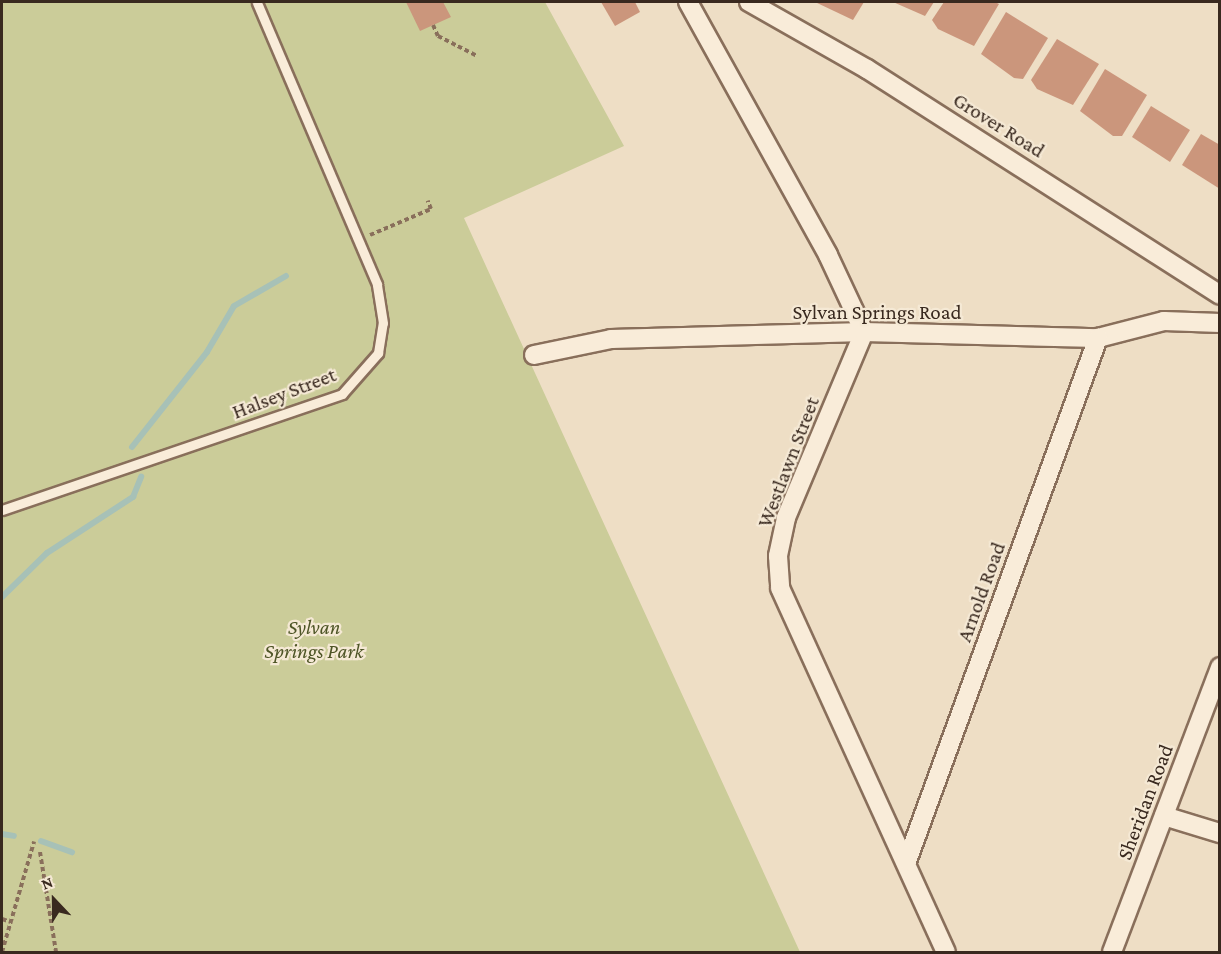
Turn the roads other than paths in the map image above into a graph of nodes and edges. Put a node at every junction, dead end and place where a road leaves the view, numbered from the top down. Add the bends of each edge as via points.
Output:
1 (257, 2) edge
2 (688, 2) edge
3 (749, 2) edge
4 (1220, 295) edge
5 (1220, 323) edge
6 (864, 332) junction
7 (1098, 338) junction
8 (534, 354) dead end
9 (2, 510) edge
10 (1220, 667) edge
11 (1164, 816) junction
12 (1220, 833) edge
13 (907, 861) junction
14 (946, 952) edge
15 (1112, 952) edge

1 - 9 lane, Halsey Street via 361,239 383,323 378,353 356,383 319,403
2 - 6 street via 828,255
3 - 4 street, Grover Road via 867,69
5 - 7 street, Sylvan Springs Road via 1164,321
6 - 7 street, Sylvan Springs Road
6 - 8 street, Sylvan Springs Road via 611,339
6 - 13 street, Westlawn Street via 786,518 778,556 780,588
7 - 13 street, Arnold Road
10 - 11 street, Sheridan Road
11 - 12 street
11 - 15 street, Sheridan Road
13 - 14 street, Westlawn Street

